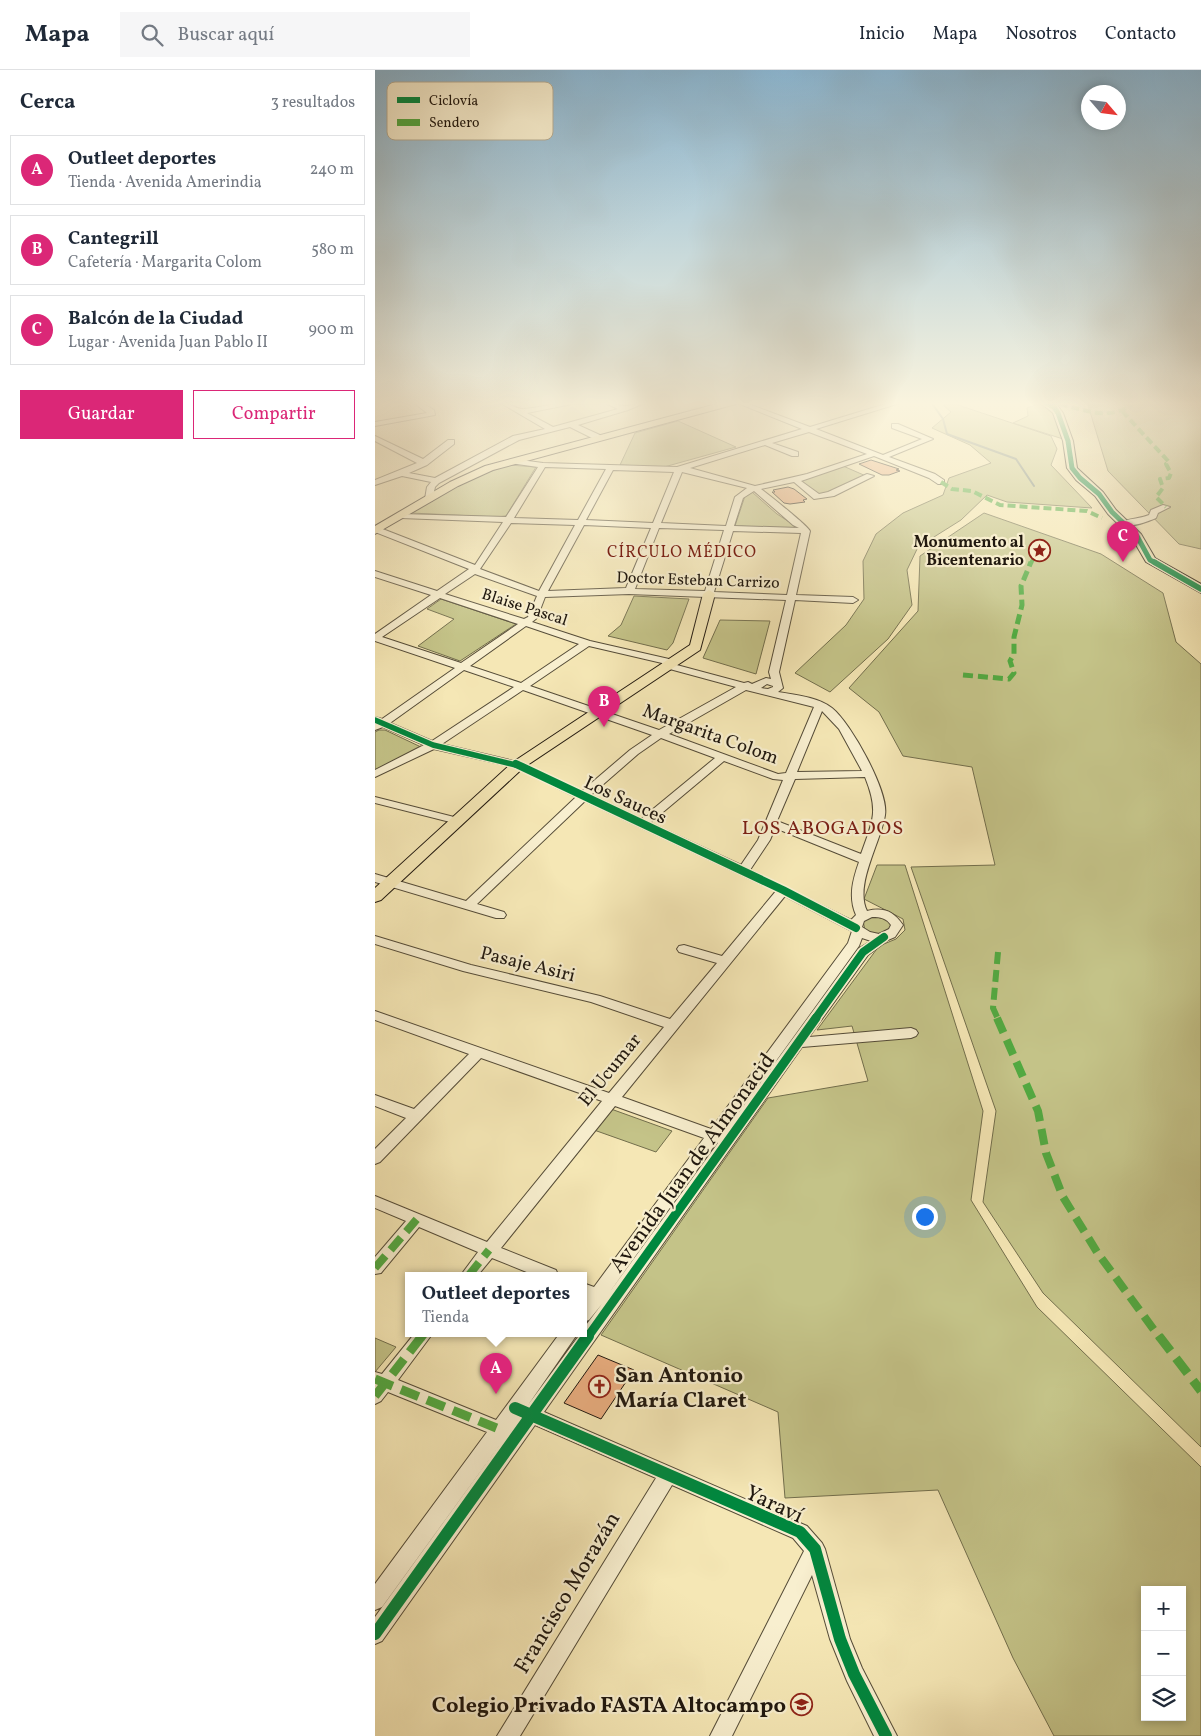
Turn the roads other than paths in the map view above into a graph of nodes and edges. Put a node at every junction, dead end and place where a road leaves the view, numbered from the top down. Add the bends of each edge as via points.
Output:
1 (388, 480) edge
2 (421, 480) edge
3 (441, 480) edge
4 (464, 480) edge
5 (534, 480) edge
6 (604, 480) edge
7 (675, 480) edge
8 (724, 480) edge
9 (800, 480) edge
10 (861, 480) edge
11 (938, 480) edge
12 (1083, 480) edge
13 (797, 481) junction
14 (941, 482) dead end
15 (375, 484) edge
16 (433, 484) junction
17 (755, 488) junction
18 (445, 489) junction
19 (429, 499) junction
20 (1166, 507) dead end
21 (401, 516) junction
22 (509, 520) junction
23 (581, 522) junction
24 (1124, 523) junction
25 (656, 525) junction
26 (730, 528) junction
27 (376, 530) edge
28 (805, 531) junction
29 (476, 569) junction
30 (375, 574) edge
31 (1201, 589) edge
32 (629, 591) junction
33 (439, 594) junction
34 (542, 594) junction
35 (709, 594) junction
36 (790, 597) junction
37 (853, 600) dead end
38 (528, 622) junction
39 (375, 638) edge
40 (587, 643) junction
41 (668, 664) junction
42 (462, 667) junction
43 (774, 672) junction
44 (778, 685) junction
45 (521, 686) junction
46 (745, 686) junction
47 (762, 686) junction
48 (790, 698) junction
49 (819, 706) junction
50 (596, 710) junction
51 (378, 724) edge
52 (660, 734) junction
53 (433, 745) junction
54 (723, 757) junction
55 (514, 764) junction
56 (375, 774) edge
57 (869, 774) junction
58 (790, 776) junction
59 (582, 797) junction
60 (375, 800) edge
61 (453, 819) junction
62 (771, 823) junction
63 (642, 824) junction
64 (865, 860) junction
65 (743, 871) junction
66 (381, 881) edge
67 (783, 890) junction
68 (375, 896) edge
69 (857, 899) junction
70 (469, 905) junction
71 (881, 913) junction
72 (500, 915) dead end
73 (859, 923) junction
74 (883, 937) junction
75 (375, 940) edge
76 (684, 949) dead end
77 (725, 961) junction
78 (375, 1015) edge
79 (672, 1025) junction
80 (911, 1033) dead end
81 (798, 1043) junction
82 (479, 1052) junction
83 (612, 1099) junction
84 (375, 1100) edge
85 (416, 1116) junction
86 (721, 1138) junction
87 (375, 1158) edge
88 (375, 1202) edge
89 (417, 1219) junction
90 (489, 1250) junction
91 (375, 1268) edge
92 (471, 1272) edge
93 (543, 1272) edge
94 (598, 1296) edge
95 (587, 1310) edge
96 (587, 1313) edge
97 (421, 1337) edge
98 (568, 1337) edge
99 (571, 1337) edge
100 (378, 1386) edge
101 (523, 1412) junction
102 (499, 1429) junction
103 (668, 1475) junction
104 (815, 1550) junction
105 (375, 1600) edge
106 (375, 1634) edge
107 (508, 1736) edge
108 (721, 1736) edge
109 (886, 1736) edge

1 - 15 street
2 - 16 street
3 - 16 street
4 - 18 main road
5 - 22 street
6 - 23 street
7 - 25 street
8 - 17 street
9 - 13 street
10 - 13 street via 817,497
11 - 14 street
12 - 24 main road
13 - 17 street
16 - 18 street
16 - 19 street
17 - 26 street via 739,497
17 - 28 street
18 - 19 main road
19 - 21 main road
20 - 24 street via 1145,520
21 - 22 street
21 - 27 main road
22 - 23 street
22 - 29 street
23 - 25 street
23 - 34 street
24 - 31 main road via 1141,542 1151,560
25 - 26 street
25 - 32 street
26 - 28 street
26 - 35 street
27 - 29 street, Doctor Esteban Carrizo
28 - 36 street
29 - 33 street
29 - 34 street, Doctor Esteban Carrizo via 481,574
30 - 33 street, Blaise Pascal
32 - 34 street, Doctor Esteban Carrizo
32 - 35 street, Doctor Esteban Carrizo
33 - 38 street, Blaise Pascal
33 - 39 street
34 - 38 street via 535,614
35 - 36 street, Doctor Esteban Carrizo
35 - 41 main road via 696,648
36 - 37 street, Doctor Esteban Carrizo
36 - 43 street
38 - 40 street, Blaise Pascal
38 - 42 street
39 - 42 street, Margarita Colom
40 - 41 street, Blaise Pascal
40 - 45 street
41 - 46 street
41 - 50 main road
42 - 45 street, Margarita Colom
42 - 51 street
43 - 44 street
43 - 47 street
44 - 47 street via 775,691
44 - 48 street
45 - 50 street, Margarita Colom
45 - 53 street
46 - 47 street
46 - 52 street
47 - 48 street
48 - 49 street
49 - 57 street via 836,716
49 - 58 street
50 - 52 street, Margarita Colom
50 - 55 main road
51 - 53 street, Los Sauces
52 - 54 street, Margarita Colom
52 - 59 street
53 - 55 street, Los Sauces
53 - 56 street
54 - 58 street, Margarita Colom via 777,778
54 - 63 street
55 - 59 street, Los Sauces
55 - 61 main road
57 - 58 street, Margarita Colom
57 - 64 street via 878,796 880,812
58 - 62 street
59 - 63 street, Los Sauces
59 - 70 street
60 - 61 street
61 - 66 main road
62 - 64 street
62 - 65 street via 764,840
63 - 65 street, Los Sauces
64 - 69 street
65 - 67 street, Los Sauces
66 - 68 main road
66 - 70 street
67 - 73 street, Los Sauces via 824,911
67 - 77 street, El Ucumar
69 - 71 street
69 - 73 street
70 - 72 street
71 - 73 street
71 - 74 street, Avenida Juan de Almonacid via 897,924 894,932
73 - 74 street, Los Sauces via 867,936
73 - 86 street via 854,943
74 - 81 street, Avenida Juan de Almonacid via 863,952
75 - 79 street, Pasaje Asiri via 468,968 595,999
76 - 77 street
77 - 79 street, El Ucumar
78 - 82 street
79 - 83 street, El Ucumar
80 - 81 street
81 - 86 street, Avenida Juan de Almonacid
82 - 83 street
82 - 85 street
83 - 86 street
83 - 90 street, El Ucumar
84 - 85 street
85 - 87 street
86 - 94 street, Avenida Juan de Almonacid
88 - 89 street
89 - 90 street
89 - 91 street
90 - 92 street, El Ucumar
90 - 93 street
94 - 95 street
94 - 96 street, Avenida Juan de Almonacid
97 - 100 street
98 - 101 street
99 - 101 street, Avenida Juan de Almonacid
100 - 102 street
101 - 102 street
101 - 103 street, Yaraví
101 - 106 street, Avenida Juan de Almonacid
102 - 105 street
103 - 104 street, Yaraví via 800,1532
103 - 107 street, Francisco Morazán
104 - 108 street
104 - 109 street, Yaraví via 839,1639

